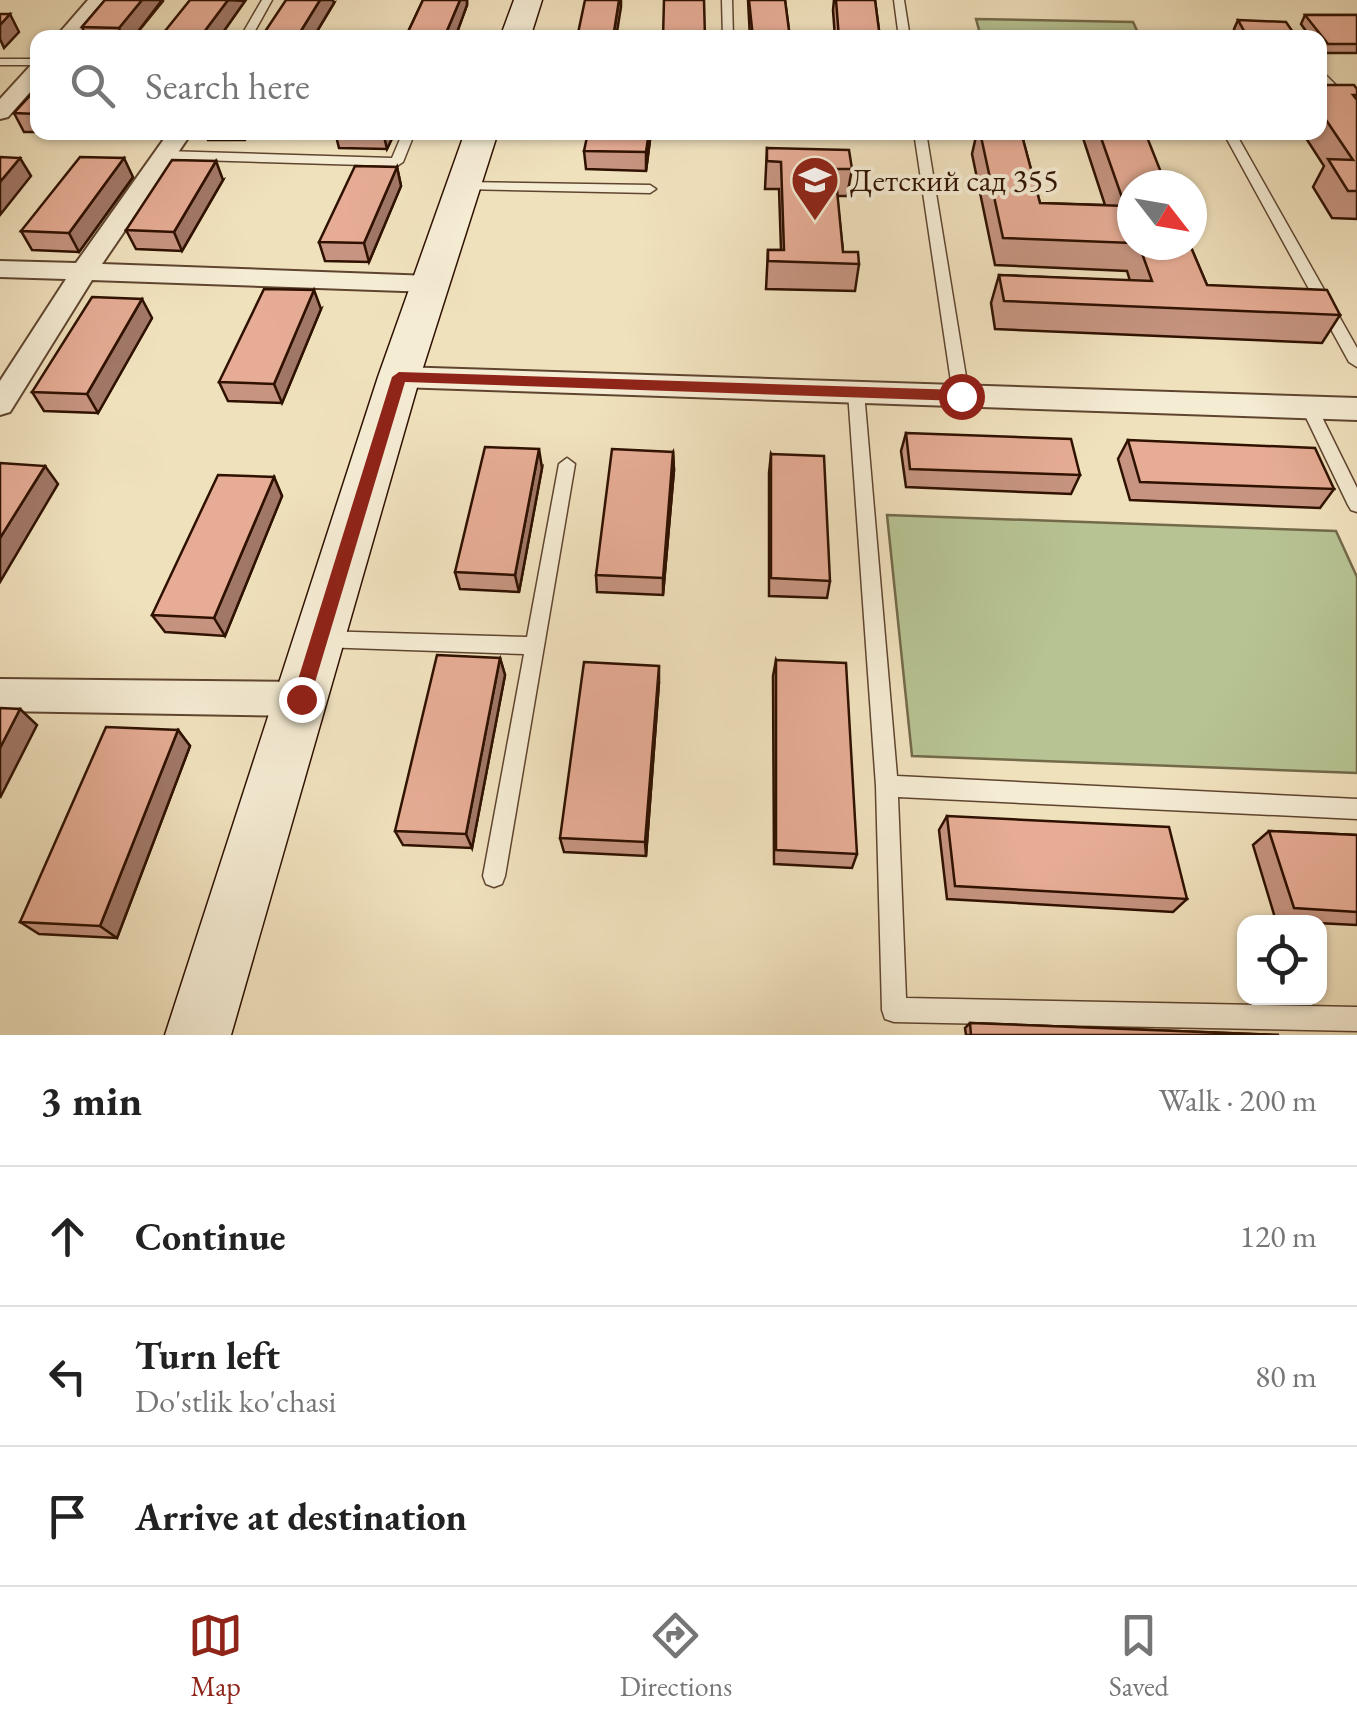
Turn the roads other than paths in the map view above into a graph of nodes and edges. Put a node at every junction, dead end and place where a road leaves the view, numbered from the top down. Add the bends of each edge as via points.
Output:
1 (98, 0) edge
2 (267, 0) edge
3 (528, 0) edge
4 (727, 0) edge
5 (899, 0) edge
6 (72, 30) edge
7 (249, 30) edge
8 (518, 30) edge
9 (728, 30) edge
10 (904, 30) edge
11 (0, 62) edge
12 (30, 65) edge
13 (30, 76) edge
14 (1327, 85) edge
15 (1357, 100) edge
16 (0, 112) edge
17 (175, 140) edge
18 (406, 140) edge
19 (479, 140) edge
20 (921, 140) edge
21 (1234, 140) edge
22 (165, 155) junction
23 (464, 186) junction
24 (650, 190) dead end
25 (0, 269) edge
26 (85, 270) junction
27 (430, 284) junction
28 (1353, 346) edge
29 (1357, 362) edge
30 (399, 377) junction
31 (856, 392) junction
32 (961, 396) junction
33 (0, 406) edge
34 (1309, 407) junction
35 (1357, 409) edge
36 (567, 464) dead end
37 (1357, 505) edge
38 (320, 639) junction
39 (536, 646) junction
40 (0, 695) edge
41 (301, 699) junction
42 (887, 786) junction
43 (1357, 809) edge
44 (494, 876) dead end
45 (1357, 1020) edge
46 (198, 1035) edge

1 - 6 street
2 - 7 lane
3 - 8 street
4 - 9 lane
5 - 10 lane
11 - 12 lane
13 - 16 street
14 - 15 lane
17 - 22 street
18 - 22 lane via 397,162
19 - 23 street
20 - 32 lane
21 - 28 lane
22 - 26 street
23 - 24 lane
23 - 27 street
25 - 26 street
26 - 27 street
26 - 33 street
27 - 30 street
28 - 29 lane
30 - 31 street
30 - 38 street
31 - 32 street
31 - 42 lane
32 - 34 street
34 - 35 street
34 - 37 lane
36 - 39 lane
38 - 39 lane
38 - 41 street
39 - 44 lane
40 - 41 street
41 - 46 street
42 - 43 lane
42 - 45 lane via 894,1010

